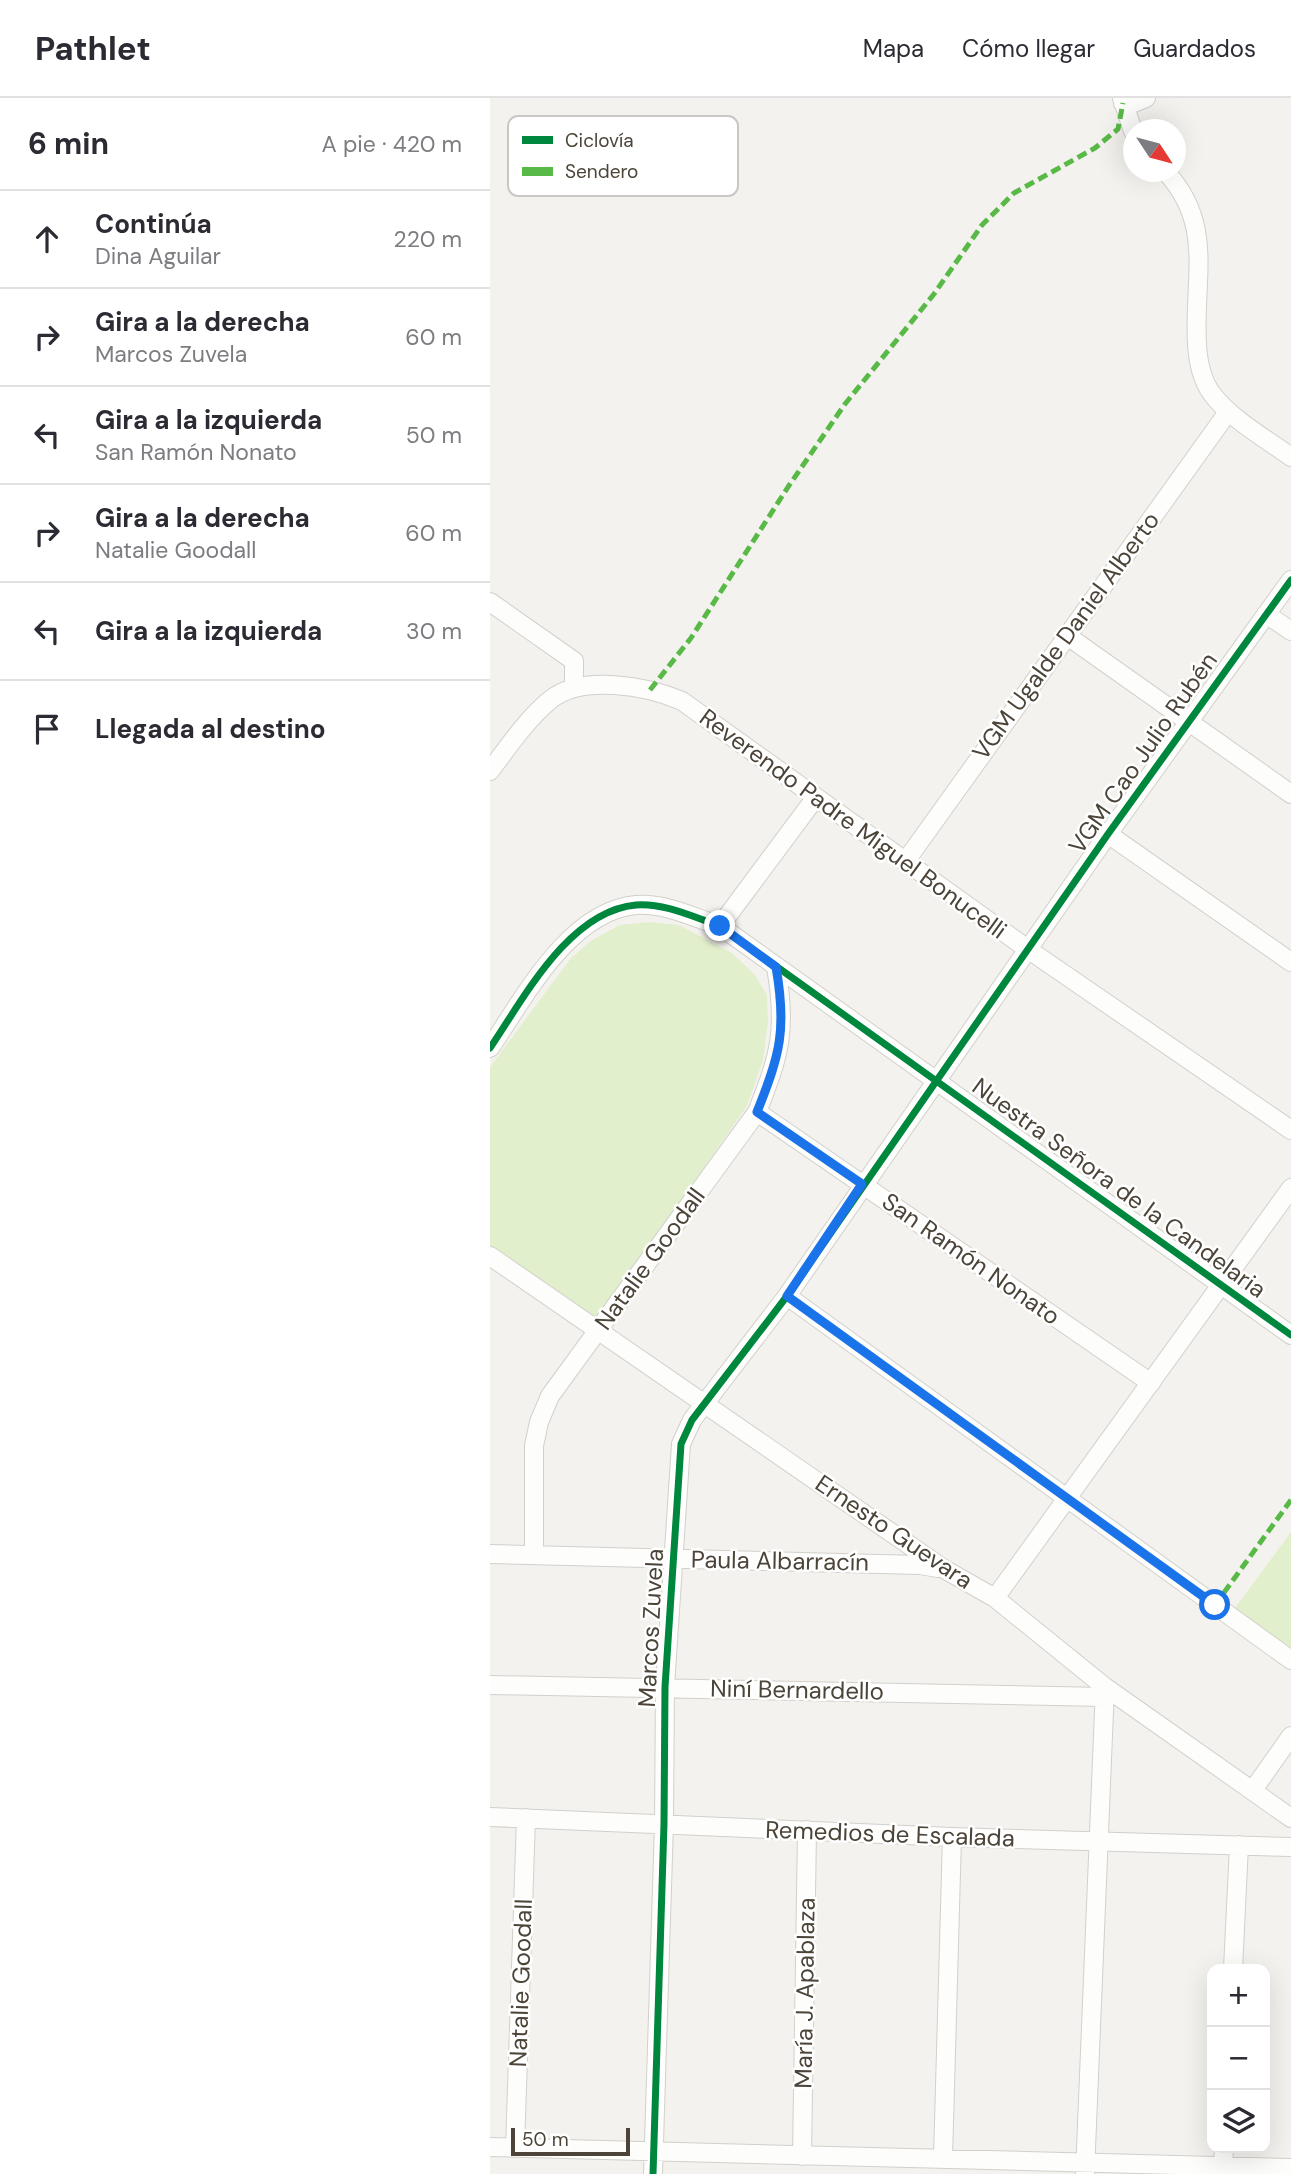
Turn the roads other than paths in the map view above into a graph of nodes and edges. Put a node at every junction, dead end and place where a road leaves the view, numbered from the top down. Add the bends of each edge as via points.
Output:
1 (1146, 98) edge
2 (1122, 101) edge
3 (1129, 119) edge
4 (1173, 182) edge
5 (1228, 412) junction
6 (1291, 457) edge
7 (1291, 580) edge
8 (490, 602) edge
9 (1266, 614) junction
10 (1291, 631) edge
11 (1066, 635) junction
12 (574, 687) junction
13 (1188, 721) junction
14 (491, 769) edge
15 (1291, 794) edge
16 (816, 797) junction
17 (1108, 834) junction
18 (905, 862) junction
19 (720, 926) junction
20 (1029, 950) junction
21 (1291, 962) edge
22 (776, 967) junction
23 (490, 1048) edge
24 (937, 1081) junction
25 (757, 1112) junction
26 (1291, 1130) edge
27 (862, 1184) junction
28 (1291, 1188) edge
29 (490, 1256) edge
30 (1221, 1284) junction
31 (787, 1296) junction
32 (598, 1332) junction
33 (1291, 1335) edge
34 (1151, 1383) junction
35 (706, 1403) junction
36 (1068, 1499) junction
37 (490, 1554) edge
38 (534, 1555) junction
39 (674, 1559) junction
40 (944, 1569) junction
41 (995, 1598) junction
42 (1291, 1660) edge
43 (490, 1685) edge
44 (665, 1687) junction
45 (1105, 1692) junction
46 (1291, 1735) edge
47 (1252, 1790) junction
48 (490, 1817) edge
49 (526, 1818) junction
50 (1291, 1818) edge
51 (664, 1824) junction
52 (807, 1830) junction
53 (952, 1837) junction
54 (1099, 1842) junction
55 (1239, 1845) junction
56 (1291, 1847) edge
57 (1233, 1964) edge
58 (490, 2147) edge
59 (515, 2148) junction
60 (653, 2153) junction
61 (802, 2156) junction
62 (1223, 2157) edge
63 (943, 2158) junction
64 (1291, 2168) edge
65 (1085, 2169) edge
66 (653, 2174) edge

1 - 2 street via 1129,105
2 - 3 street
4 - 5 street via 1189,204 1198,233 1199,367 1210,393
5 - 6 street
5 - 11 street, VGM Ugalde Daniel Alberto
7 - 9 street, VGM Cao Julio Rubén
8 - 12 street via 574,661
9 - 10 street
9 - 13 street, VGM Cao Julio Rubén
11 - 13 street
11 - 18 street, VGM Ugalde Daniel Alberto
12 - 14 street via 552,698 534,715
12 - 16 street, Reverendo Padre Miguel Bonucelli via 622,686 682,701
13 - 15 street
13 - 17 street, VGM Cao Julio Rubén
16 - 18 street, Reverendo Padre Miguel Bonucelli
16 - 19 street
17 - 20 street, VGM Cao Julio Rubén
17 - 21 street
18 - 20 street, Reverendo Padre Miguel Bonucelli
19 - 22 street, Nuestra Señora de la Candelaria
19 - 23 street, Nuestra Señora de la Candelaria via 667,908 637,905 605,913 553,957
20 - 24 street, VGM Cao Julio Rubén
20 - 26 street, Reverendo Padre Miguel Bonucelli
22 - 24 street, Nuestra Señora de la Candelaria
22 - 25 street, Natalie Goodall via 782,1002 781,1038
24 - 27 street, Marcos Zuvela
24 - 30 street, Nuestra Señora de la Candelaria
25 - 27 street, San Ramón Nonato
25 - 32 street, Natalie Goodall
27 - 31 street, Marcos Zuvela
27 - 34 street, San Ramón Nonato
28 - 30 street
29 - 32 street, Ernesto Guevara
30 - 33 street, Nuestra Señora de la Candelaria
30 - 34 street
31 - 35 street, Marcos Zuvela
31 - 36 street
32 - 35 street, Ernesto Guevara
32 - 38 street, Natalie Goodall via 550,1396 539,1422 534,1446
34 - 36 street
35 - 39 street, Marcos Zuvela via 681,1444
35 - 40 street, Ernesto Guevara
36 - 41 street
36 - 42 street
37 - 38 street, Paula Albarracín
38 - 39 street, Paula Albarracín
39 - 40 street, Paula Albarracín
39 - 44 street, Marcos Zuvela
40 - 41 street, Ernesto Guevara
41 - 45 street, Ernesto Guevara
43 - 44 street, Niní Bernardello
44 - 45 street, Niní Bernardello
44 - 51 street, Marcos Zuvela
45 - 47 street, Ernesto Guevara
45 - 54 street
46 - 47 street
47 - 50 street, Ernesto Guevara
48 - 49 street, Remedios de Escalada
49 - 51 street, Remedios de Escalada
49 - 59 street, Natalie Goodall
51 - 52 street, Remedios de Escalada
51 - 60 street, Marcos Zuvela
52 - 53 street, Remedios de Escalada
52 - 61 street, María J. Apablaza
53 - 54 street, Remedios de Escalada
53 - 63 street
54 - 55 street, Remedios de Escalada
54 - 65 street
55 - 56 street, Remedios de Escalada
55 - 57 street
58 - 59 street
59 - 60 street
60 - 61 street
60 - 66 street, Marcos Zuvela
61 - 63 street
62 - 64 street
62 - 65 street
63 - 65 street

